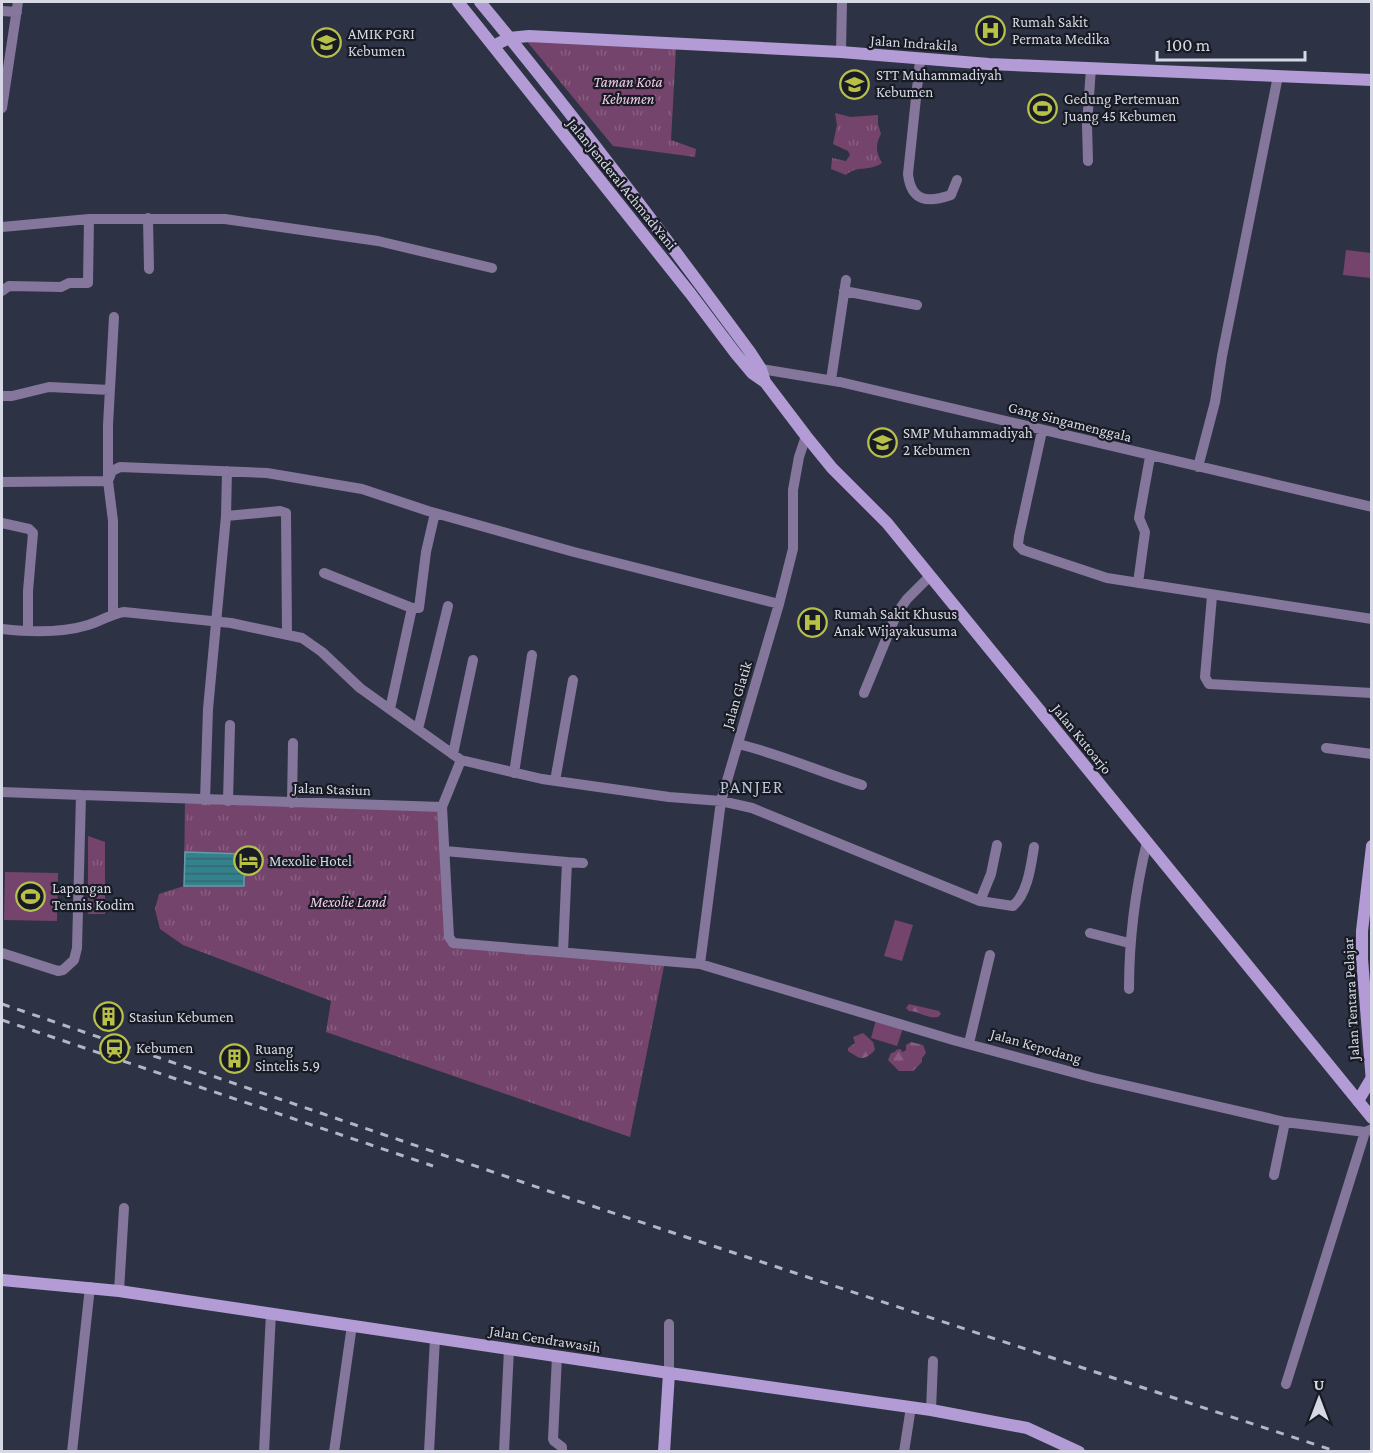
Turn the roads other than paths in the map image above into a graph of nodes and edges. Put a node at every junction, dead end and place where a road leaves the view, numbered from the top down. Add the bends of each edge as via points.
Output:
1 (458, 2) edge
2 (480, 2) edge
3 (842, 2) edge
4 (17, 7) edge
5 (2, 10) edge
6 (509, 38) junction
7 (493, 46) junction
8 (840, 52) junction
9 (920, 60) junction
10 (1091, 68) junction
11 (1278, 76) junction
12 (1371, 80) edge
13 (2, 100) edge
14 (560, 102) junction
15 (2, 108) edge
16 (545, 111) junction
17 (1088, 162) dead end
18 (957, 180) dead end
19 (148, 218) junction
20 (89, 219) junction
21 (2, 226) edge
22 (492, 268) dead end
23 (149, 269) dead end
24 (2, 291) edge
25 (917, 305) dead end
26 (114, 317) dead end
27 (756, 371) junction
28 (831, 380) junction
29 (765, 382) joint
30 (110, 390) junction
31 (2, 396) edge
32 (1042, 430) junction
33 (806, 436) junction
34 (1150, 457) junction
35 (1200, 461) junction
36 (227, 471) junction
37 (108, 481) junction
38 (2, 482) edge
39 (1371, 507) edge
40 (435, 513) junction
41 (226, 516) junction
42 (2, 523) edge
43 (324, 573) dead end
44 (930, 576) junction
45 (1138, 583) junction
46 (1212, 596) junction
47 (779, 604) junction
48 (448, 606) dead end
49 (412, 608) junction
50 (113, 614) junction
51 (1371, 619) edge
52 (217, 621) junction
53 (2, 629) edge
54 (28, 630) junction
55 (287, 634) junction
56 (532, 655) dead end
57 (472, 660) dead end
58 (573, 680) dead end
59 (864, 693) dead end
60 (1371, 693) edge
61 (390, 709) junction
62 (230, 724) dead end
63 (418, 729) junction
64 (293, 743) dead end
65 (738, 744) junction
66 (1326, 748) dead end
67 (1371, 754) edge
68 (457, 757) junction
69 (514, 773) junction
70 (555, 781) junction
71 (862, 785) dead end
72 (2, 792) edge
73 (81, 795) junction
74 (205, 800) junction
75 (228, 801) junction
76 (721, 801) junction
77 (292, 803) junction
78 (442, 807) junction
79 (1147, 842) junction
80 (998, 845) dead end
81 (1371, 846) edge
82 (1034, 847) dead end
83 (445, 851) junction
84 (567, 862) junction
85 (583, 863) dead end
86 (980, 902) junction
87 (1090, 933) dead end
88 (1129, 943) junction
89 (563, 952) junction
90 (2, 953) edge
91 (990, 955) dead end
92 (700, 964) junction
93 (1129, 989) dead end
94 (969, 1043) junction
95 (1371, 1080) edge
96 (1358, 1101) junction
97 (1285, 1122) junction
98 (1369, 1127) edge
99 (1274, 1175) dead end
100 (123, 1208) dead end
101 (2, 1280) edge
102 (90, 1287) junction
103 (119, 1291) junction
104 (271, 1314) junction
105 (669, 1324) dead end
106 (352, 1325) junction
107 (435, 1338) junction
108 (509, 1349) junction
109 (557, 1356) junction
110 (933, 1361) dead end
111 (669, 1373) junction
112 (1286, 1384) dead end
113 (911, 1407) junction
114 (931, 1410) junction
115 (72, 1452) edge
116 (264, 1452) edge
117 (334, 1452) edge
118 (429, 1452) edge
119 (504, 1452) edge
120 (562, 1452) edge
121 (664, 1452) edge
122 (904, 1452) edge
123 (1079, 1452) edge

1 - 7 main road, Jalan Jenderal Achmad Yani
2 - 6 main road
3 - 8 street
4 - 5 street
4 - 13 street
6 - 7 main road, Jalan Indrakila
6 - 8 main road, Jalan Indrakila
6 - 14 main road
7 - 16 main road, Jalan Jenderal Achmad Yani
8 - 9 main road, Jalan Indrakila
9 - 10 main road, Jalan Indrakila
9 - 18 street via 909,184 914,195 937,200 951,195
10 - 11 main road, Jalan Indrakila
10 - 17 street
11 - 12 main road, Jalan Indrakila
11 - 35 street
13 - 15 street
14 - 16 main road
14 - 27 main road via 670,244
16 - 27 main road, Jalan Jenderal Achmad Yani
19 - 20 street
19 - 22 street via 225,219 378,241
19 - 23 street
20 - 21 street
20 - 24 street via 88,283 9,286
25 - 28 street via 845,286
26 - 30 street
27 - 28 street, Gang Singamenggala
27 - 29 main road, Jalan Jenderal Achmad Yani
28 - 32 street, Gang Singamenggala
29 - 33 main road, Jalan Kutoarjo
30 - 31 street via 49,387
30 - 37 street
32 - 34 street, Gang Singamenggala
32 - 45 street via 1018,545 1107,578
33 - 44 main road, Jalan Kutoarjo
33 - 47 street, Jalan Glatik via 793,490 793,549
34 - 35 street, Gang Singamenggala
34 - 45 street via 1139,518 1144,532
35 - 39 street, Gang Singamenggala
36 - 37 street via 120,467 112,471
36 - 40 street via 267,473 362,489
36 - 41 street
37 - 38 street
37 - 50 street via 113,521
40 - 47 street
40 - 49 street via 420,607
41 - 52 street
41 - 55 street via 286,513
42 - 54 street via 33,533
43 - 49 street
44 - 59 street via 897,613
44 - 79 main road, Jalan Kutoarjo
45 - 46 street
46 - 51 street
46 - 60 street via 1204,677 1209,684
47 - 65 street, Jalan Glatik
48 - 63 street
49 - 61 street
50 - 52 street
50 - 54 street via 64,630
52 - 55 street
52 - 74 street via 208,709
53 - 54 street
55 - 61 street via 302,638 322,652 360,688
56 - 69 street
57 - 68 street
58 - 70 street
61 - 63 street
62 - 75 street
63 - 68 street
64 - 77 street
65 - 71 street
65 - 76 street, Jalan Glatik
66 - 67 street
68 - 69 street
68 - 78 street
69 - 70 street
70 - 76 street
72 - 73 street, Jalan Stasiun
73 - 74 street, Jalan Stasiun
73 - 90 street via 74,960 58,971
74 - 75 street, Jalan Stasiun
75 - 77 street, Jalan Stasiun
76 - 86 street via 752,808
76 - 92 street, Jalan Glatik
77 - 78 street, Jalan Stasiun
78 - 83 street
79 - 88 street
79 - 96 main road, Jalan Kutoarjo
80 - 86 street
81 - 95 main road, Jalan Tentara Pelajar via 1362,931
82 - 86 street via 1018,901 1013,906
83 - 84 street
83 - 89 street via 450,940
84 - 85 street
84 - 89 street
87 - 88 street
88 - 93 street
89 - 92 street
91 - 94 street
92 - 94 street, Jalan Kepodang
94 - 97 street, Jalan Kepodang via 1094,1078
95 - 96 main road
96 - 98 main road, Jalan Kutoarjo
97 - 98 street, Jalan Kepodang
97 - 99 street
98 - 112 street
100 - 103 street
101 - 102 main road, Jalan Cendrawasih
102 - 103 main road, Jalan Cendrawasih
102 - 115 street
103 - 104 main road, Jalan Cendrawasih
104 - 106 main road, Jalan Cendrawasih
104 - 116 street
105 - 111 street
106 - 107 main road, Jalan Cendrawasih
106 - 117 street
107 - 108 main road, Jalan Cendrawasih
107 - 118 street
108 - 109 main road, Jalan Cendrawasih
108 - 119 street
109 - 111 main road, Jalan Cendrawasih
109 - 120 street via 553,1439
110 - 114 street
111 - 113 main road, Jalan Cendrawasih
111 - 121 main road
113 - 114 main road, Jalan Cendrawasih
113 - 122 street
114 - 123 main road, Jalan Cendrawasih via 1027,1428

